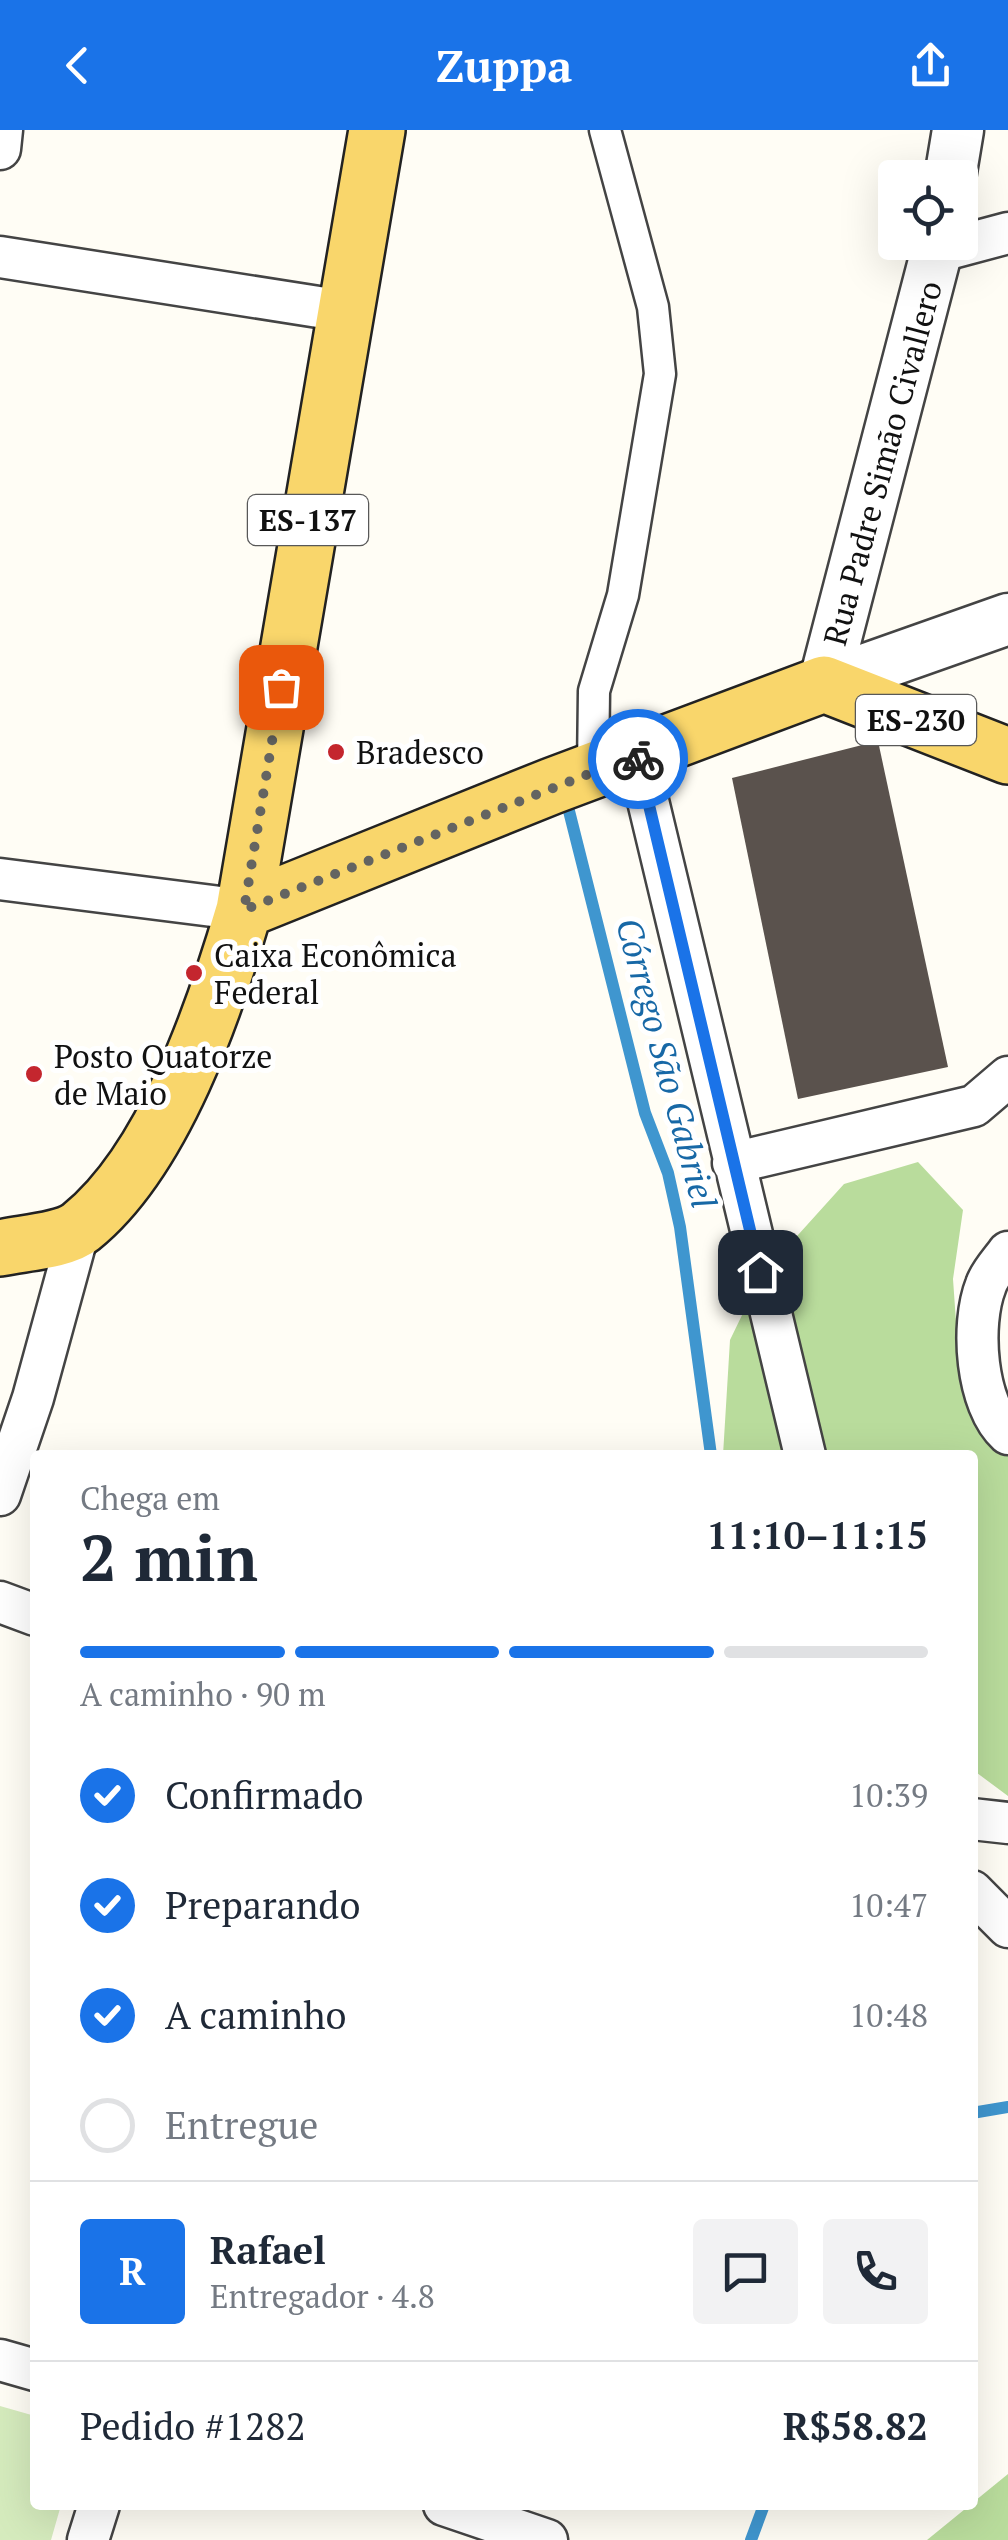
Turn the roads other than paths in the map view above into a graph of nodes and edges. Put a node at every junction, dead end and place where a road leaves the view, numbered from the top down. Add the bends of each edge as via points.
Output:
1 (2, 130) edge
2 (377, 130) edge
3 (605, 130) edge
4 (958, 130) edge
5 (0, 149) edge
6 (953, 160) edge
7 (1008, 233) edge
8 (978, 239) edge
9 (0, 257) edge
10 (934, 260) edge
11 (344, 311) junction
12 (1008, 619) edge
13 (803, 691) junction
14 (1008, 756) edge
15 (615, 763) junction
16 (0, 878) edge
17 (244, 910) junction
18 (1008, 1076) edge
19 (733, 1163) junction
20 (79, 1230) junction
21 (0, 1248) edge
22 (1008, 1252) edge
23 (1008, 1434) edge
24 (804, 1450) edge
25 (0, 1495) edge
26 (0, 1602) edge
27 (30, 1613) edge
28 (978, 1820) edge
29 (1008, 1822) edge
30 (978, 1897) edge
31 (1008, 1927) edge
32 (0, 2360) edge
33 (30, 2369) edge
34 (97, 2510) edge
35 (460, 2516) edge
36 (88, 2540) edge
37 (547, 2540) edge

1 - 5 street
2 - 11 main road, ES-137
3 - 15 street via 653,307 660,374 624,595 594,691
4 - 6 street
7 - 8 street
9 - 11 street
10 - 13 street, Rua Padre Simão Civallero
11 - 17 main road, ES-137
12 - 13 street
13 - 14 main road, ES-230
13 - 15 main road
15 - 17 main road
15 - 19 street
16 - 17 street
17 - 20 main road, ES-137 via 188,1070 146,1148
18 - 19 street via 974,1106
19 - 24 street
20 - 21 main road
20 - 25 street
22 - 23 street via 986,1284 976,1348 992,1419
26 - 27 street
28 - 29 street
30 - 31 street
32 - 33 street
34 - 36 street
35 - 37 street

